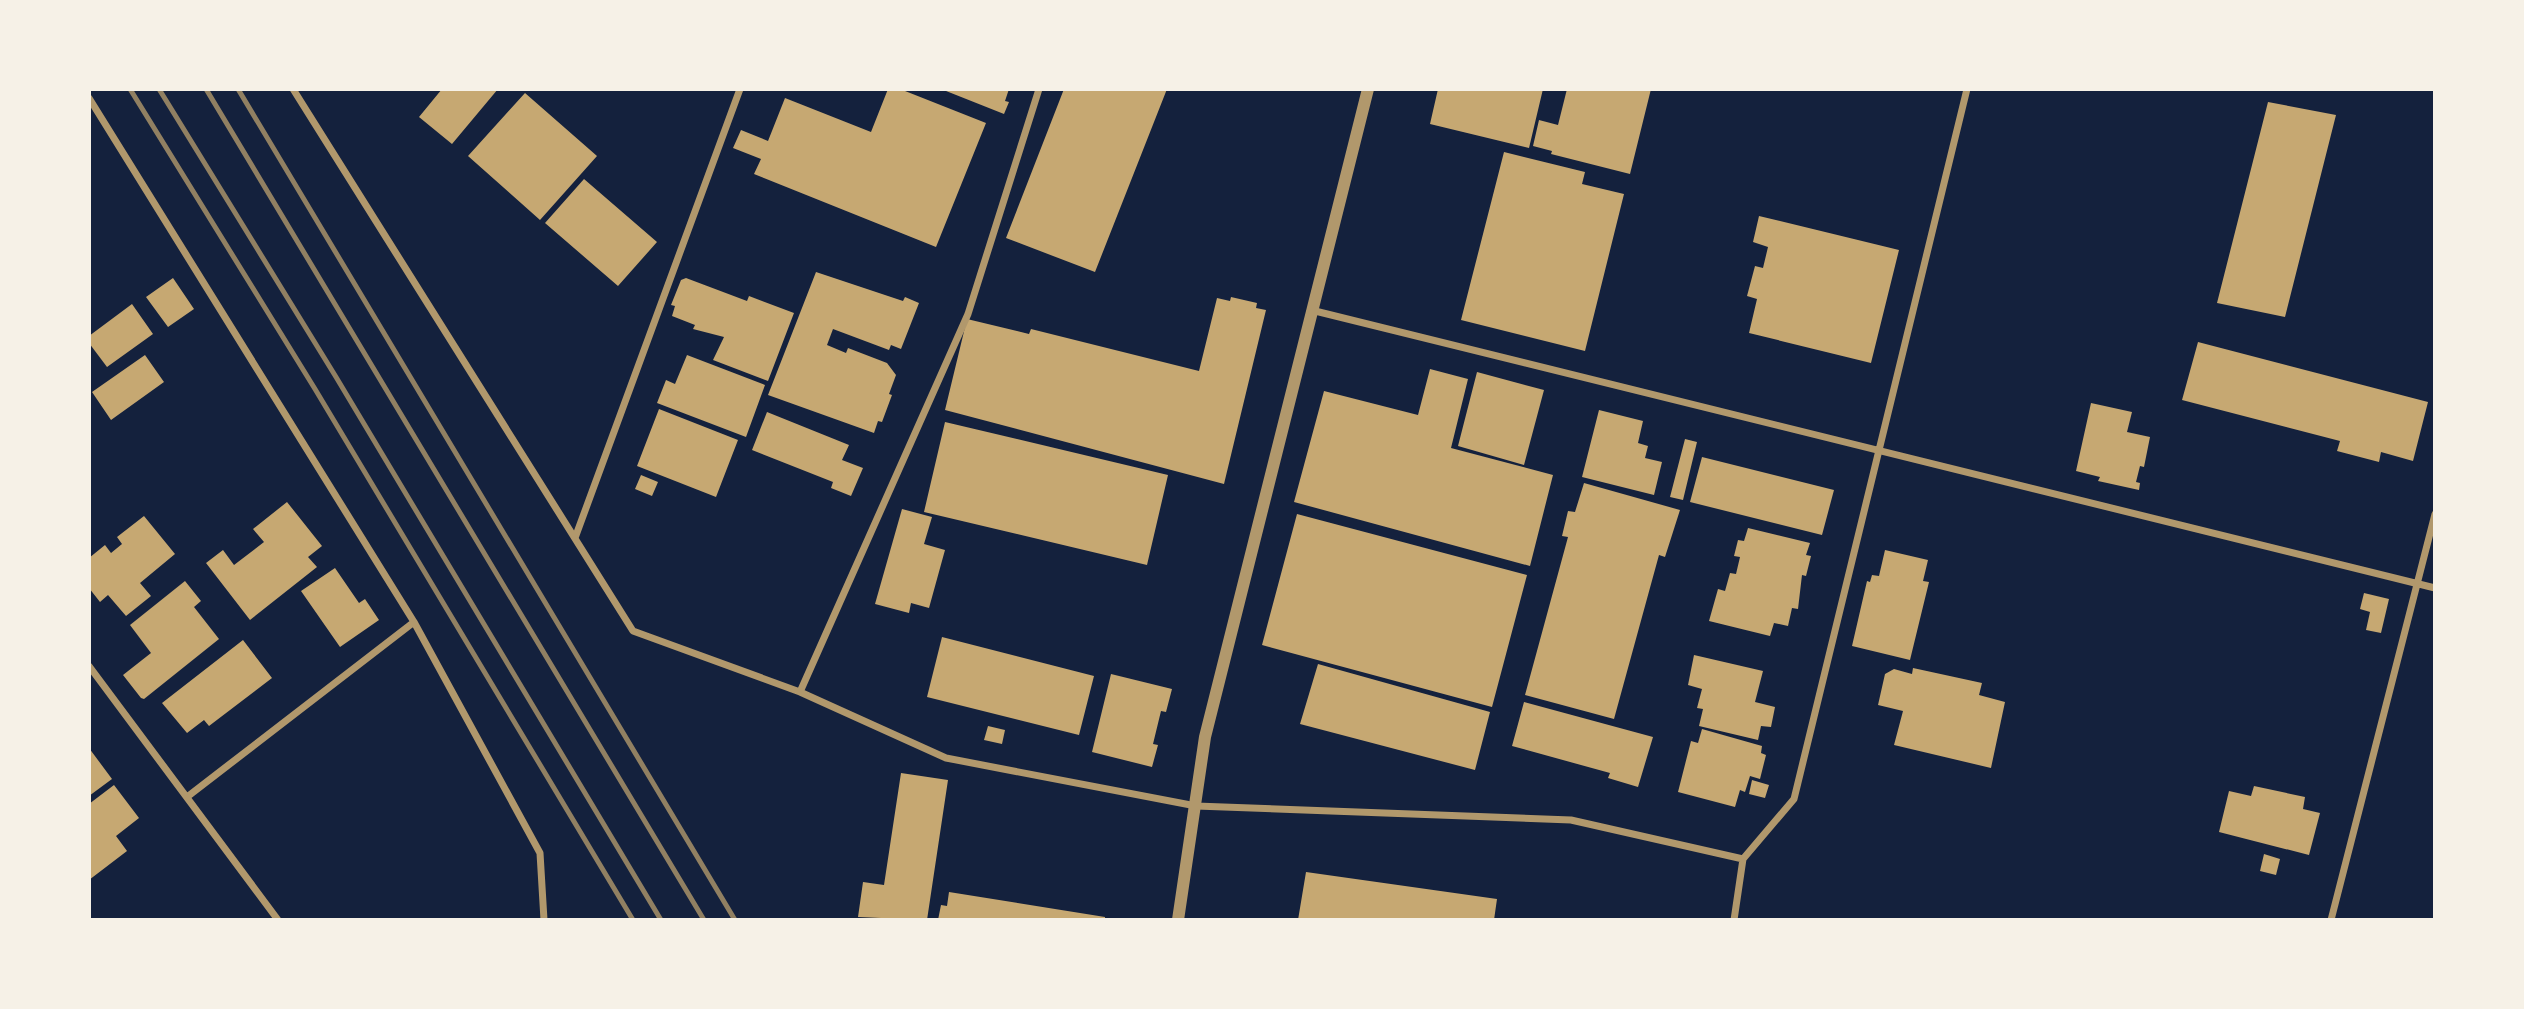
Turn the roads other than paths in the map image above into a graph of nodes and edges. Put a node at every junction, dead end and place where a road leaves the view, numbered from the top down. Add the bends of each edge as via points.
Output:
1 (293, 89) edge
2 (740, 89) edge
3 (1039, 89) edge
4 (1368, 89) edge
5 (1967, 89) edge
6 (89, 98) edge
7 (1310, 310) junction
8 (1879, 450) junction
9 (2435, 514) edge
10 (575, 538) junction
11 (2417, 584) junction
12 (2435, 589) edge
13 (414, 622) junction
14 (89, 666) edge
15 (800, 692) junction
16 (187, 797) junction
17 (1196, 806) junction
18 (1743, 859) junction
19 (278, 920) edge
20 (544, 920) edge
21 (1178, 920) edge
22 (1734, 920) edge
23 (2331, 920) edge

1 - 10 street
2 - 10 street
3 - 15 street via 968,314
4 - 7 street
5 - 8 street
6 - 13 street
7 - 8 street
7 - 17 street via 1205,737
8 - 11 street
8 - 18 street via 1794,799
9 - 11 street
10 - 15 street via 634,631
11 - 12 street
11 - 23 street
13 - 16 street
13 - 20 street via 540,853
14 - 16 street
15 - 17 street via 946,758
16 - 19 street
17 - 18 street via 1571,820
17 - 21 street
18 - 22 street

